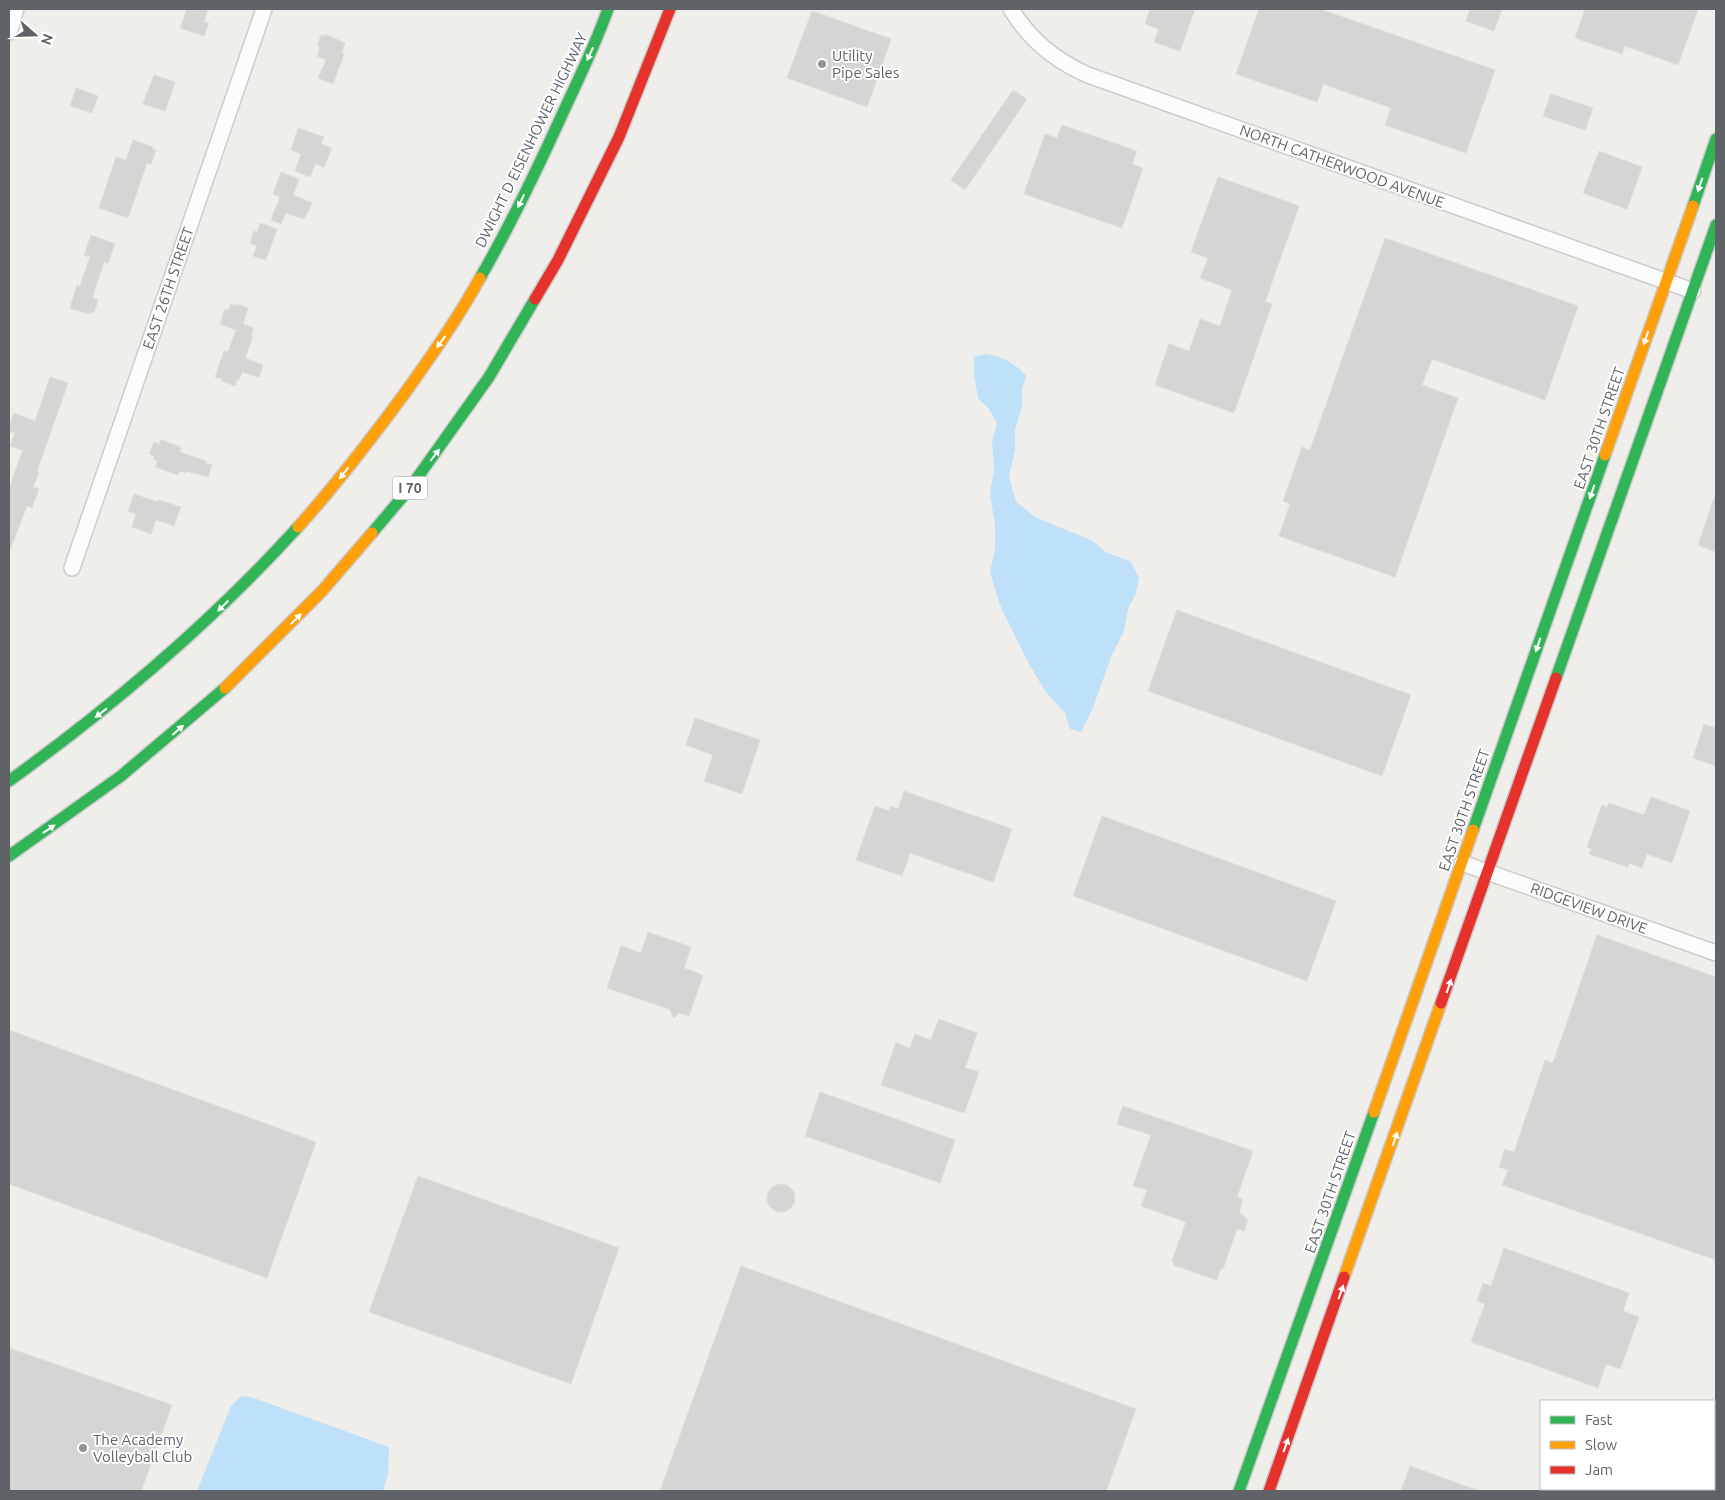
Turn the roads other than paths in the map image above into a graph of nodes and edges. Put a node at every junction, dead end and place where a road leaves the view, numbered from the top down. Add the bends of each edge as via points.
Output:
1 (16, 9) edge
2 (264, 9) edge
3 (608, 9) edge
4 (670, 9) edge
5 (1010, 9) edge
6 (9, 32) edge
7 (1716, 139) edge
8 (1716, 225) edge
9 (1666, 282) junction
10 (1693, 291) junction
11 (72, 568) dead end
12 (9, 782) edge
13 (9, 856) edge
14 (1462, 863) junction
15 (1488, 872) junction
16 (1716, 954) edge
17 (1296, 1375) junction
18 (1239, 1491) edge
19 (1270, 1491) edge

1 - 6 street
2 - 11 street, EAST 26TH STREET
3 -> 12 main road, DWIGHT D EISENHOWER HIGHWAY via 510,224 450,329 318,506 257,571 154,670
13 -> 4 main road, I 70 via 106,788 220,692 319,594 404,495 476,398 550,278 619,140
5 - 9 street, NORTH CATHERWOOD AVENUE via 1045,49 1088,75
7 -> 9 main road, EAST 30TH STREET
8 - 10 main road, EAST 30TH STREET
9 - 10 street, NORTH CATHERWOOD AVENUE
9 -> 14 main road, EAST 30TH STREET
10 - 15 main road, EAST 30TH STREET
14 - 15 street, RIDGEVIEW DRIVE
14 - 17 main road, EAST 30TH STREET
15 - 16 street, RIDGEVIEW DRIVE
17 -> 15 main road, EAST 30TH STREET
17 - 18 main road, EAST 30TH STREET
19 -> 17 main road, EAST 30TH STREET

